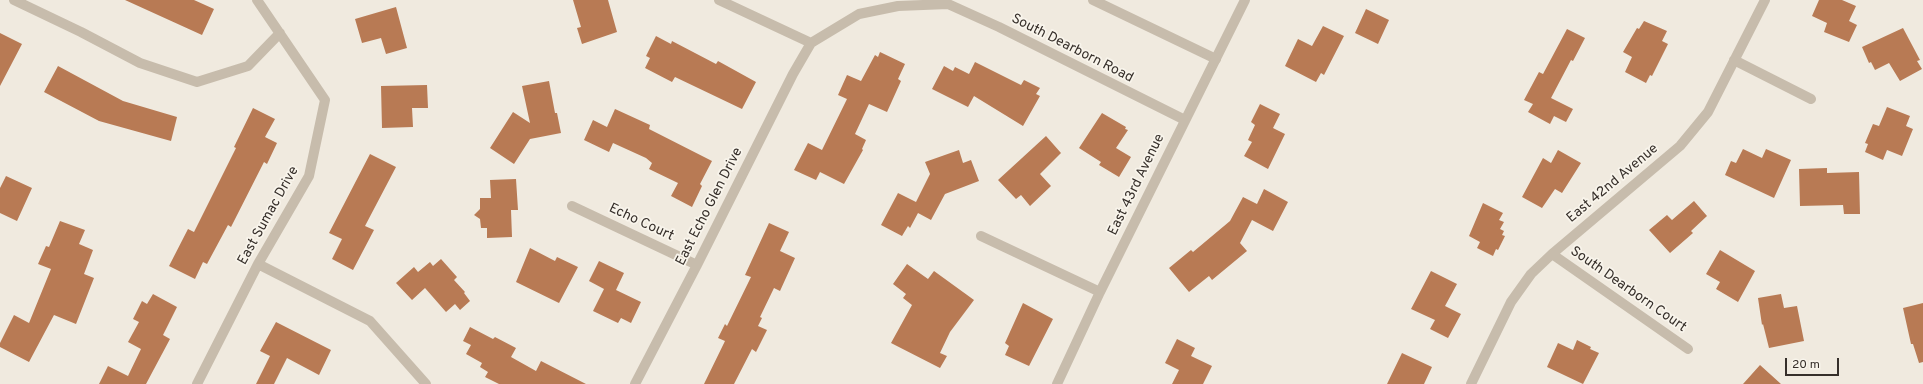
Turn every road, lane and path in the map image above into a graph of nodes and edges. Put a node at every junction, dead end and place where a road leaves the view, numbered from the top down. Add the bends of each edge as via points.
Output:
1 (14, 0) edge
2 (257, 0) edge
3 (719, 0) edge
4 (1093, 0) edge
5 (1245, 0) edge
6 (1765, 0) edge
7 (280, 33) junction
8 (811, 43) junction
9 (1216, 59) junction
10 (1734, 60) junction
11 (1811, 99) dead end
12 (1185, 120) junction
13 (572, 206) dead end
14 (981, 236) dead end
15 (1552, 254) junction
16 (258, 264) junction
17 (697, 266) junction
18 (1100, 292) junction
19 (1688, 349) dead end
20 (197, 384) edge
21 (426, 384) edge
22 (635, 384) edge
23 (1057, 384) edge
24 (1471, 384) edge

1 - 7 street via 140,62 197,82 248,66
2 - 7 street, East Sumac Drive
3 - 8 street
4 - 9 street
5 - 9 street, East 43rd Avenue
6 - 10 street, East 42nd Avenue
7 - 16 street, East Sumac Drive via 325,100 309,176
8 - 12 street, South Dearborn Road via 859,14 898,6 948,4
8 - 17 street, East Echo Glen Drive
9 - 12 street, East 43rd Avenue
10 - 11 street
10 - 15 street, East 42nd Avenue via 1708,112 1680,146
12 - 18 street, East 43rd Avenue
13 - 17 street, Echo Court
14 - 18 street
15 - 19 street, South Dearborn Court
15 - 24 street, East 42nd Avenue via 1531,274 1512,302
16 - 20 street, East Sumac Drive
16 - 21 street via 370,321
17 - 22 street, East Echo Glen Drive
18 - 23 street, East 43rd Avenue

